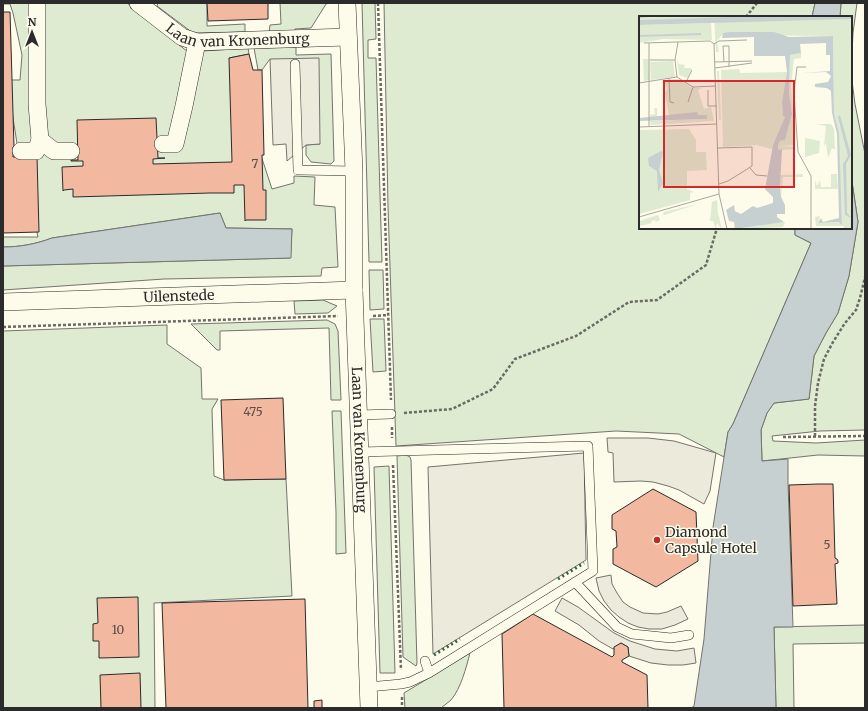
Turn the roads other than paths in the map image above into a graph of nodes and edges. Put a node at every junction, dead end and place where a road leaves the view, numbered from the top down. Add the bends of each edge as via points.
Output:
1 (36, 3) edge
2 (346, 3) edge
3 (146, 6) edge
4 (348, 37) junction
5 (197, 42) junction
6 (295, 64) dead end
7 (40, 140) junction
8 (163, 144) dead end
9 (21, 151) dead end
10 (71, 151) dead end
11 (354, 171) junction
12 (354, 290) junction
13 (3, 302) edge
14 (391, 414) road end
15 (359, 415) junction
16 (360, 452) junction
17 (575, 582) junction
18 (689, 634) dead end
19 (425, 661) dead end
20 (428, 673) junction
21 (368, 687) junction
22 (369, 708) edge

1 - 7 street
2 - 4 street, Laan van Kronenburg
3 - 5 street, Laan van Kronenburg via 182,37
4 - 5 street, Laan van Kronenburg
4 - 11 street, Laan van Kronenburg
5 - 8 street via 175,144
6 - 11 lane, Laan van Kronenburg via 298,170
7 - 9 street via 36,150
7 - 10 street via 54,151
11 - 12 street, Laan van Kronenburg
12 - 13 street, Uilenstede
12 - 15 street, Laan van Kronenburg
14 - 15 lane
15 - 16 street, Laan van Kronenburg
16 - 17 lane via 588,446 592,571
16 - 21 street, Laan van Kronenburg
17 - 18 lane via 617,627 632,634 671,638
17 - 20 lane
19 - 20 lane
20 - 21 lane via 410,682
21 - 22 street, Laan van Kronenburg

